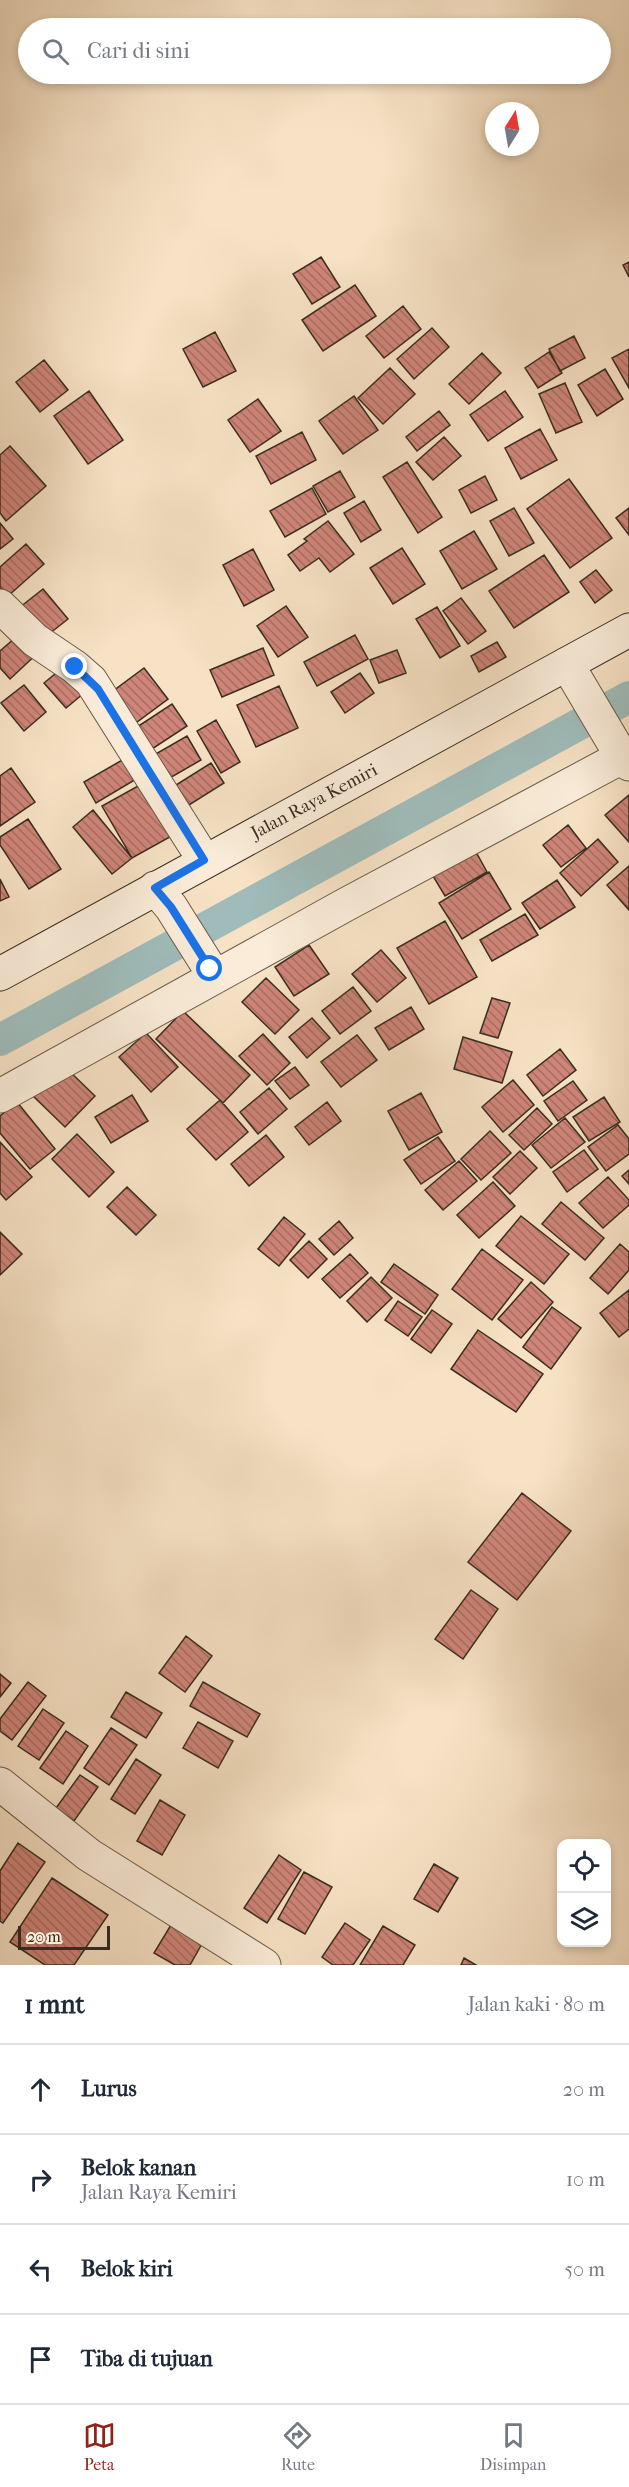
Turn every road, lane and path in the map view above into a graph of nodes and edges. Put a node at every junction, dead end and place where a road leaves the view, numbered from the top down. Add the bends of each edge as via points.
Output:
1 (0, 606) edge
2 (629, 630) edge
3 (573, 675) junction
4 (624, 755) edge
5 (204, 860) junction
6 (163, 897) junction
7 (212, 973) junction
8 (0, 974) edge
9 (0, 1096) edge
10 (0, 1784) edge
11 (264, 1965) edge

1 - 5 street via 35,640 91,681
2 - 3 street, Jalan Raya Kemiri
3 - 4 street
3 - 5 street, Jalan Raya Kemiri
4 - 7 street
5 - 6 street, Jalan Raya Kemiri
6 - 7 street
6 - 8 street, Jalan Raya Kemiri
7 - 9 street
10 - 11 street via 89,1855

